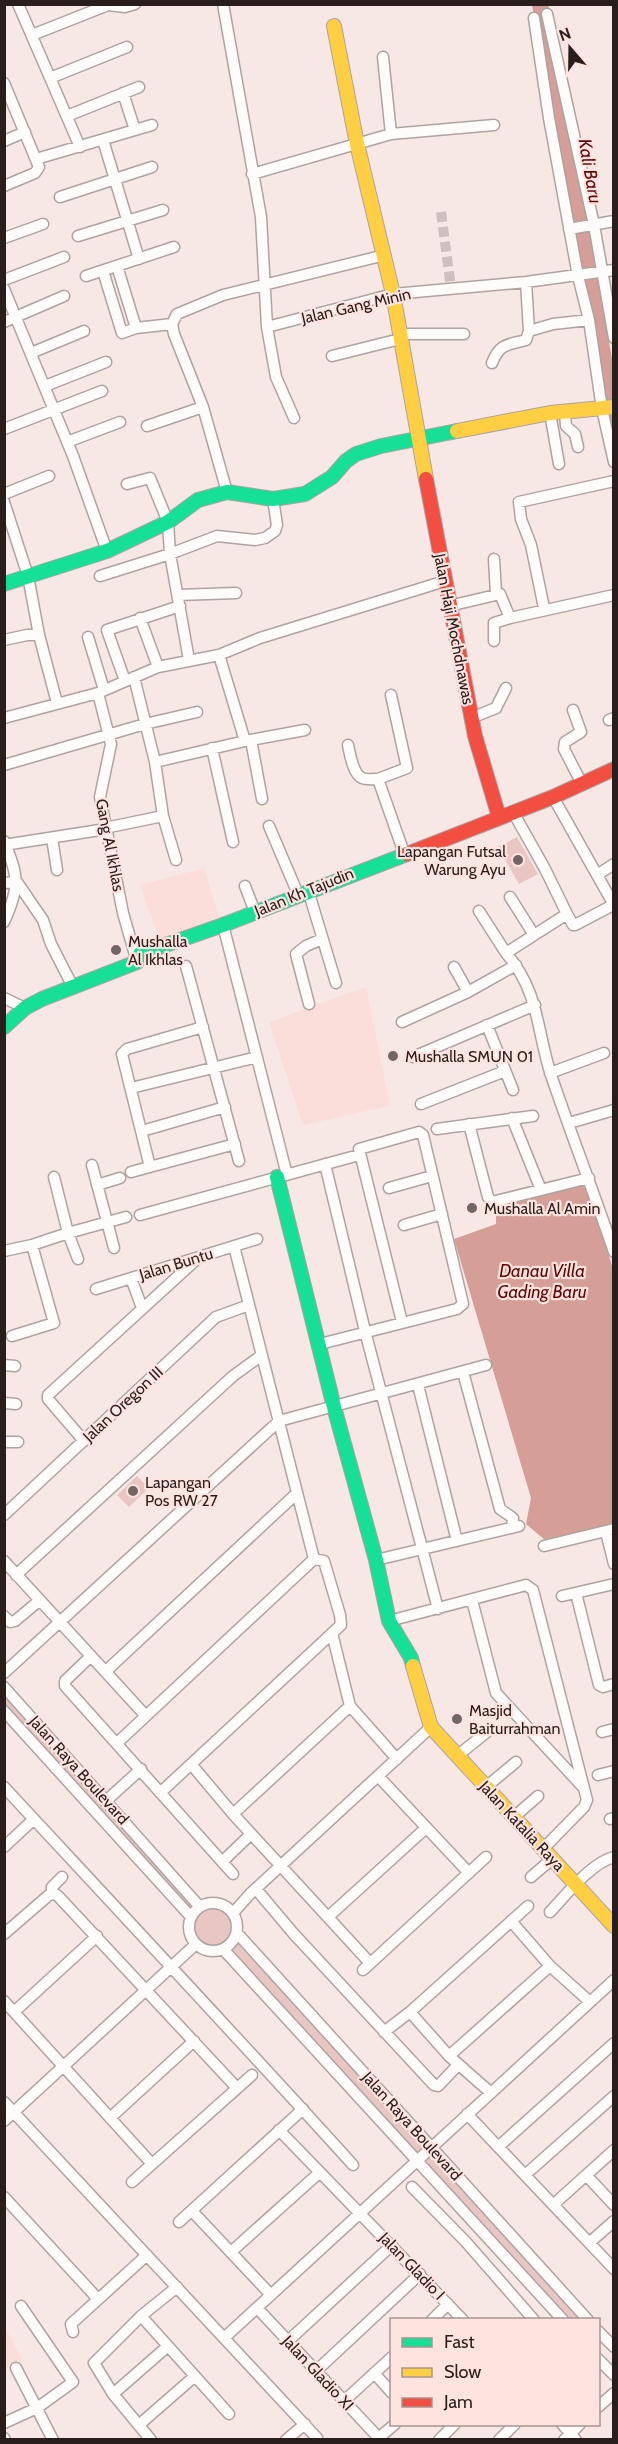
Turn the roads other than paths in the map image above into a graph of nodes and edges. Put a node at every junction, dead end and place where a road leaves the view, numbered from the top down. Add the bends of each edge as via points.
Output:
1 (18, 4) edge
2 (135, 4) edge
3 (223, 4) edge
4 (547, 14) dead end
5 (534, 18) dead end
6 (334, 26) dead end
7 (32, 35) junction
8 (127, 47) dead end
9 (383, 57) dead end
10 (50, 78) junction
11 (140, 87) dead end
12 (6, 91) edge
13 (123, 93) junction
14 (67, 116) junction
15 (152, 125) dead end
16 (494, 125) dead end
17 (135, 130) junction
18 (25, 132) junction
19 (391, 134) junction
20 (103, 140) junction
21 (4, 141) edge
22 (357, 144) junction
23 (80, 147) junction
24 (36, 159) junction
25 (152, 167) dead end
26 (252, 174) junction
27 (115, 179) junction
28 (4, 186) edge
29 (60, 197) dead end
30 (163, 210) dead end
31 (128, 221) junction
32 (614, 221) edge
33 (43, 224) dead end
34 (591, 225) junction
35 (572, 229) junction
36 (78, 236) dead end
37 (4, 238) edge
38 (174, 247) dead end
39 (385, 255) junction
40 (64, 257) dead end
41 (139, 259) junction
42 (117, 266) junction
43 (103, 271) junction
44 (605, 271) edge
45 (581, 275) junction
46 (87, 276) dead end
47 (4, 280) edge
48 (526, 282) junction
49 (266, 284) junction
50 (4, 289) edge
51 (393, 294) junction
52 (64, 296) dead end
53 (17, 317) junction
54 (590, 320) junction
55 (4, 322) edge
56 (172, 324) junction
57 (267, 327) junction
58 (136, 328) junction
59 (84, 331) dead end
60 (529, 331) junction
61 (464, 334) dead end
62 (399, 337) junction
63 (614, 338) edge
64 (31, 353) junction
65 (332, 356) dead end
66 (106, 362) dead end
67 (492, 363) dead end
68 (45, 386) junction
69 (102, 391) dead end
70 (203, 407) junction
71 (608, 408) edge
72 (53, 409) junction
73 (565, 411) junction
74 (550, 413) junction
75 (294, 418) dead end
76 (120, 422) dead end
77 (147, 426) dead end
78 (4, 429) edge
79 (418, 439) junction
80 (67, 442) junction
81 (578, 447) dead end
82 (614, 462) edge
83 (559, 464) dead end
84 (49, 476) dead end
85 (614, 481) edge
86 (127, 484) dead end
87 (226, 492) junction
88 (4, 494) edge
89 (273, 499) junction
90 (4, 502) edge
91 (168, 522) junction
92 (10, 535) edge
93 (107, 551) junction
94 (170, 554) junction
95 (494, 559) dead end
96 (28, 576) junction
97 (100, 576) dead end
98 (445, 581) junction
99 (4, 584) edge
100 (236, 593) dead end
101 (496, 594) junction
102 (614, 595) edge
103 (179, 600) junction
104 (449, 606) junction
105 (544, 608) junction
106 (140, 618) junction
107 (510, 618) junction
108 (39, 635) junction
109 (88, 638) dead end
110 (4, 640) edge
111 (494, 641) dead end
112 (219, 655) junction
113 (189, 660) junction
114 (158, 667) junction
115 (129, 679) junction
116 (506, 688) dead end
117 (101, 691) junction
118 (391, 695) dead end
119 (57, 703) junction
120 (573, 711) dead end
121 (197, 712) dead end
122 (4, 718) edge
123 (471, 718) junction
124 (145, 724) junction
125 (305, 730) dead end
126 (109, 734) junction
127 (248, 740) junction
128 (348, 745) dead end
129 (212, 748) junction
130 (155, 762) junction
131 (4, 765) edge
132 (614, 769) edge
133 (378, 778) junction
134 (582, 784) junction
135 (553, 797) junction
136 (262, 799) dead end
137 (513, 812) junction
138 (163, 816) junction
139 (499, 817) junction
140 (269, 826) dead end
141 (106, 829) junction
142 (52, 838) junction
143 (233, 842) dead end
144 (5, 844) edge
145 (404, 853) junction
146 (176, 860) dead end
147 (614, 864) edge
148 (57, 870) dead end
149 (597, 875) junction
150 (17, 882) junction
151 (4, 883) edge
152 (245, 886) dead end
153 (303, 892) junction
154 (510, 897) dead end
155 (613, 905) edge
156 (479, 911) dead end
157 (255, 912) junction
158 (567, 914) junction
159 (6, 918) edge
160 (223, 925) junction
161 (534, 935) junction
162 (322, 939) junction
163 (506, 952) junction
164 (137, 962) junction
165 (516, 965) junction
166 (186, 966) dead end
167 (454, 967) dead end
168 (336, 983) dead end
169 (73, 987) junction
170 (468, 992) junction
171 (4, 998) edge
172 (309, 1004) dead end
173 (535, 1005) junction
174 (25, 1008) junction
175 (402, 1022) dead end
176 (488, 1025) junction
177 (4, 1027) edge
178 (203, 1027) junction
179 (604, 1053) dead end
180 (257, 1057) junction
181 (413, 1057) dead end
182 (214, 1067) junction
183 (505, 1071) junction
184 (550, 1073) junction
185 (131, 1088) junction
186 (513, 1090) dead end
187 (421, 1104) dead end
188 (225, 1107) junction
189 (614, 1110) edge
190 (533, 1116) dead end
191 (512, 1118) junction
192 (569, 1123) junction
193 (470, 1124) junction
194 (437, 1129) dead end
195 (142, 1131) junction
196 (235, 1144) junction
197 (359, 1155) junction
198 (240, 1161) dead end
199 (325, 1164) junction
200 (92, 1165) dead end
201 (150, 1167) junction
202 (130, 1172) dead end
203 (282, 1176) junction
204 (432, 1176) junction
205 (54, 1177) dead end
206 (120, 1178) dead end
207 (589, 1178) junction
208 (97, 1185) junction
209 (389, 1188) dead end
210 (541, 1190) junction
211 (442, 1214) junction
212 (140, 1215) dead end
213 (126, 1217) dead end
214 (107, 1223) junction
215 (404, 1225) dead end
216 (68, 1233) junction
217 (257, 1239) dead end
218 (32, 1245) junction
219 (234, 1246) junction
220 (114, 1248) dead end
221 (4, 1251) edge
222 (614, 1252) edge
223 (198, 1258) junction
224 (78, 1259) dead end
225 (131, 1278) junction
226 (96, 1289) dead end
227 (249, 1305) junction
228 (142, 1308) junction
229 (402, 1322) junction
230 (365, 1331) junction
231 (12, 1336) dead end
232 (320, 1344) junction
233 (262, 1355) junction
234 (486, 1365) dead end
235 (463, 1372) junction
236 (418, 1385) junction
237 (382, 1393) junction
238 (334, 1407) junction
239 (279, 1421) junction
240 (84, 1441) junction
241 (4, 1442) edge
242 (18, 1443) dead end
243 (296, 1494) junction
244 (4, 1515) edge
245 (610, 1531) edge
246 (457, 1541) junction
247 (544, 1546) dead end
248 (423, 1549) junction
249 (314, 1559) junction
250 (376, 1560) junction
251 (4, 1562) edge
252 (614, 1563) edge
253 (16, 1575) junction
254 (614, 1584) edge
255 (576, 1593) junction
256 (562, 1596) dead end
257 (40, 1600) junction
258 (472, 1600) junction
259 (438, 1609) junction
260 (4, 1616) edge
261 (389, 1621) junction
262 (59, 1622) junction
263 (332, 1633) junction
264 (91, 1656) junction
265 (106, 1671) junction
266 (4, 1673) edge
267 (614, 1684) edge
268 (4, 1687) edge
269 (350, 1706) junction
270 (4, 1711) edge
271 (145, 1714) junction
272 (431, 1727) junction
273 (614, 1729) edge
274 (488, 1731) dead end
275 (602, 1732) dead end
276 (117, 1743) junction
277 (458, 1756) junction
278 (397, 1759) junction
279 (516, 1762) dead end
280 (191, 1764) junction
281 (141, 1769) junction
282 (614, 1771) edge
283 (598, 1775) dead end
284 (378, 1776) junction
285 (4, 1787) edge
286 (486, 1787) junction
287 (584, 1788) junction
288 (161, 1792) junction
289 (538, 1796) dead end
290 (107, 1800) junction
291 (232, 1814) junction
292 (514, 1817) junction
293 (34, 1819) junction
294 (426, 1828) junction
295 (251, 1834) junction
296 (7, 1840) edge
297 (547, 1854) junction
298 (486, 1857) dead end
299 (614, 1857) edge
300 (222, 1862) junction
301 (281, 1866) junction
302 (469, 1873) junction
303 (233, 1874) dead end
304 (62, 1877) dead end
305 (531, 1877) dead end
306 (576, 1885) junction
307 (256, 1889) junction
308 (52, 1893) junction
309 (528, 1906) dead end
310 (200, 1907) junction
311 (550, 1912) dead end
312 (233, 1913) junction
313 (191, 1917) junction
314 (328, 1917) junction
315 (511, 1921) junction
316 (614, 1926) edge
317 (237, 1933) junction
318 (4, 1934) edge
319 (97, 1936) junction
320 (196, 1944) junction
321 (223, 1949) junction
322 (550, 1966) junction
323 (170, 1967) junction
324 (145, 1988) junction
325 (611, 1988) edge
326 (4, 2001) edge
327 (590, 2002) junction
328 (14, 2012) junction
329 (410, 2012) junction
330 (370, 2016) junction
331 (361, 2024) dead end
332 (384, 2032) junction
333 (194, 2042) junction
334 (614, 2043) edge
335 (449, 2056) junction
336 (62, 2065) junction
337 (458, 2065) junction
338 (252, 2074) dead end
339 (237, 2088) junction
340 (491, 2093) junction
341 (614, 2096) edge
342 (4, 2103) edge
343 (303, 2109) junction
344 (14, 2112) junction
345 (467, 2114) junction
346 (110, 2118) junction
347 (4, 2121) edge
348 (279, 2130) junction
349 (498, 2146) junction
350 (432, 2147) junction
351 (614, 2150) edge
352 (417, 2161) junction
353 (152, 2164) junction
354 (353, 2165) dead end
355 (319, 2173) junction
356 (525, 2175) junction
357 (586, 2175) junction
358 (132, 2182) dead end
359 (412, 2187) dead end
360 (4, 2197) edge
361 (553, 2205) junction
362 (614, 2205) edge
363 (192, 2211) junction
364 (360, 2213) junction
365 (465, 2214) junction
366 (614, 2221) edge
367 (179, 2222) dead end
368 (450, 2228) junction
369 (480, 2229) junction
370 (466, 2242) junction
371 (590, 2243) junction
372 (392, 2245) junction
373 (231, 2252) junction
374 (147, 2255) junction
375 (614, 2268) edge
376 (420, 2274) junction
377 (524, 2278) junction
378 (177, 2287) junction
379 (509, 2292) junction
380 (271, 2295) junction
381 (98, 2299) junction
382 (448, 2304) junction
383 (21, 2306) dead end
384 (257, 2308) junction
385 (141, 2316) junction
386 (433, 2318) edge
387 (462, 2318) edge
388 (533, 2318) edge
389 (560, 2318) edge
390 (587, 2318) edge
391 (73, 2332) dead end
392 (600, 2333) edge
393 (224, 2338) junction
394 (288, 2341) junction
395 (168, 2346) junction
396 (614, 2347) edge
397 (390, 2359) edge
398 (600, 2361) edge
399 (16, 2368) dead end
400 (316, 2371) junction
401 (374, 2373) junction
402 (614, 2375) edge
403 (195, 2376) junction
404 (390, 2391) edge
405 (614, 2393) edge
406 (113, 2394) junction
407 (344, 2401) junction
408 (600, 2405) edge
409 (37, 2408) junction
410 (229, 2414) dead end
411 (4, 2423) edge
412 (140, 2424) junction
413 (305, 2424) junction
414 (393, 2426) edge
415 (453, 2426) edge
416 (513, 2426) edge
417 (317, 2438) dead end
418 (53, 2439) edge
419 (151, 2439) edge
420 (286, 2439) edge
421 (439, 2439) edge
422 (499, 2439) edge

1 - 7 street
2 - 7 street via 108,5
3 - 26 street
4 - 34 street
5 - 35 street
6 - 22 street, Jalan Haji Mochdnawas
7 - 10 street
8 - 10 street
9 - 19 street
10 - 14 street
11 - 13 street
12 - 18 street
13 - 14 street
13 - 17 street
14 - 23 street
15 - 17 street
16 - 19 street
17 - 20 street
18 - 21 street
18 - 24 street
19 - 22 street
20 - 23 street
20 - 27 street
22 - 26 street
22 - 39 street, Jalan Haji Mochdnawas
23 - 24 street
24 - 28 street via 39,171
25 - 27 street
26 - 49 street via 261,217
27 - 29 street
27 - 31 street
30 - 31 street
31 - 36 street
31 - 41 street
32 - 34 street
33 - 37 street
34 - 35 street
34 - 44 street
35 - 45 street
38 - 41 street
39 - 49 street
39 - 51 street, Jalan Haji Mochdnawas
40 - 47 street
41 - 42 street
42 - 43 street
42 - 58 street
43 - 46 street
43 - 58 street via 121,333
44 - 45 street, Jalan Gang Minin
44 - 63 street
45 - 48 street, Jalan Gang Minin
45 - 54 street
48 - 51 street, Jalan Gang Minin
48 - 60 street
49 - 56 street via 193,306 177,314
49 - 57 street
50 - 53 street
51 - 57 street, Jalan Gang Minin
51 - 62 street, Jalan Haji Mochdnawas
52 - 53 street
53 - 55 street
53 - 64 street
54 - 60 street
54 - 71 street
56 - 58 street
56 - 70 street
57 - 75 street via 276,377
59 - 64 street
60 - 67 street via 526,340 498,350
61 - 62 street
62 - 65 street
62 - 79 street, Jalan Haji Mochdnawas
64 - 68 street
66 - 68 street
68 - 72 street
69 - 72 street
70 - 77 street
70 - 87 street
71 - 73 street
71 - 82 street
72 - 78 street
72 - 80 street
73 - 74 street
73 - 81 street via 566,426 576,435
74 - 79 street
74 - 83 street
76 - 80 street
79 - 89 street via 356,454 332,477 305,494
79 - 98 street, Jalan Haji Mochdnawas
80 - 93 street
84 - 88 street
85 - 105 street via 519,502
86 - 91 street via 150,478
87 - 89 street
87 - 91 street via 198,500
89 - 94 street via 277,525 265,538 217,536
90 - 92 street
91 - 93 street
91 - 94 street
92 - 96 street
93 - 96 street
94 - 97 street
94 - 103 street
95 - 101 street
96 - 99 street
96 - 108 street
98 - 104 street, Jalan Haji Mochdnawas
98 - 112 street via 260,638
100 - 103 street
101 - 104 street
101 - 107 street via 501,594
102 - 105 street
103 - 106 street
103 - 113 street
104 - 123 street, Jalan Haji Mochdnawas
105 - 107 street
106 - 114 street
106 - 115 street via 107,630
107 - 111 street via 494,623
108 - 110 street
108 - 119 street
109 - 117 street, Gang Al Ikhlas
112 - 113 street
112 - 127 street
113 - 114 street
114 - 115 street
115 - 117 street
115 - 124 street
116 - 123 street via 496,708
117 - 119 street
117 - 126 street, Gang Al Ikhlas
118 - 133 street via 407,768
119 - 122 street
120 - 134 street via 581,732 565,742 564,749
121 - 124 street
123 - 139 street, Jalan Haji Mochdnawas
124 - 126 street
124 - 130 street
125 - 127 street
126 - 131 street
126 - 141 street, Gang Al Ikhlas via 109,764 100,790
127 - 129 street
127 - 136 street
128 - 133 street via 360,776
129 - 130 street
129 - 143 street
130 - 138 street
132 - 134 street, Jalan Kh Tajudin
133 - 145 street
134 - 135 street, Jalan Kh Tajudin
135 - 137 street, Jalan Kh Tajudin
135 - 149 street
137 - 139 street, Jalan Kh Tajudin
137 - 158 street
138 - 141 street
138 - 146 street
139 - 145 street, Jalan Kh Tajudin
140 - 153 street
141 - 142 street
141 - 164 street, Gang Al Ikhlas
142 - 144 street
142 - 148 street
144 - 150 street
145 - 153 street, Jalan Kh Tajudin
147 - 149 street
149 - 155 street
150 - 151 street
150 - 159 street
150 - 169 street via 43,920
152 - 157 street
153 - 157 street, Jalan Kh Tajudin
153 - 162 street
154 - 161 street
155 - 158 street via 575,925
156 - 163 street
157 - 160 street, Jalan Kh Tajudin
158 - 161 street
160 - 164 street, Jalan Kh Tajudin via 140,954
160 - 180 street
161 - 163 street
162 - 168 street
162 - 172 street via 296,954
163 - 165 street
164 - 169 street, Jalan Kh Tajudin
165 - 170 street
165 - 173 street
166 - 178 street
167 - 170 street
169 - 174 street, Jalan Kh Tajudin
170 - 175 street
171 - 174 street
173 - 176 street
173 - 184 street
174 - 177 street, Jalan Kh Tajudin
176 - 181 street
176 - 183 street
178 - 182 street
178 - 185 street via 124,1051
179 - 184 street
180 - 182 street
180 - 203 street
182 - 185 street
182 - 188 street
183 - 186 street
183 - 187 street
184 - 192 street
185 - 195 street
188 - 195 street
188 - 196 street
189 - 192 street
190 - 191 street
191 - 193 street
191 - 210 street
192 - 207 street
193 - 194 street
193 - 210 street via 489,1200
195 - 201 street
196 - 198 street
196 - 201 street
197 - 199 street
197 - 204 street via 363,1146 419,1132
197 - 229 street
199 - 203 street
199 - 230 street
200 - 208 street
201 - 202 street
203 - 212 street
203 - 232 street
204 - 209 street
204 - 211 street
205 - 216 street
206 - 208 street
207 - 210 street
207 - 222 street
208 - 214 street
211 - 215 street
211 - 229 street via 463,1304 457,1309
213 - 214 street
214 - 216 street
214 - 220 street
216 - 218 street
216 - 224 street
217 - 219 street, Jalan Buntu
218 - 221 street
218 - 231 street via 54,1323
219 - 223 street, Jalan Buntu
219 - 227 street
223 - 225 street, Jalan Buntu
223 - 228 street
225 - 226 street, Jalan Buntu
225 - 228 street
227 - 233 street
227 - 240 street, Jalan Oregon III via 216,1317
228 - 240 street via 48,1395
229 - 230 street
230 - 232 street
230 - 237 street
232 - 238 street
233 - 239 street
233 - 253 street via 233,1376
234 - 235 street
235 - 236 street
235 - 246 street via 500,1509 513,1518 516,1527
236 - 237 street
236 - 246 street
237 - 238 street
237 - 248 street
238 - 239 street
238 - 250 street
239 - 243 street
239 - 262 street
240 - 244 street, Jalan Oregon III
241 - 242 street
243 - 249 street
243 - 265 street
245 - 247 street
245 - 252 street
246 - 248 street
248 - 250 street
248 - 259 street
249 - 263 street via 324,1561 340,1615 341,1625
249 - 271 street
250 - 261 street
251 - 253 street
253 - 257 street
254 - 255 street
255 - 256 street
255 - 267 street via 598,1685
257 - 260 street via 15,1621
257 - 262 street
258 - 259 street
258 - 287 street via 496,1693
258 - 287 street via 526,1585 533,1590
259 - 261 street
261 - 272 street via 411,1658
262 - 264 street
262 - 266 street
263 - 269 street
263 - 280 street
264 - 265 street
264 - 276 street via 64,1686
265 - 271 street
268 - 290 street, Jalan Raya Boulevard
269 - 278 street
269 - 291 street
270 - 313 street, Jalan Raya Boulevard
271 - 276 street
272 - 277 street, Jalan Katalia Raya
272 - 278 street
273 - 275 street
274 - 277 street
276 - 281 street
277 - 286 street, Jalan Katalia Raya
278 - 284 street
279 - 286 street
280 - 288 street
280 - 291 street
281 - 288 street
281 - 290 street
282 - 283 street
284 - 294 street
284 - 301 street
285 - 293 street
286 - 292 street, Jalan Katalia Raya
287 - 297 street via 586,1805
288 - 300 street
289 - 292 street
290 - 310 street, Jalan Raya Boulevard
291 - 295 street
292 - 297 street, Jalan Katalia Raya
293 - 296 street
293 - 323 street
294 - 302 street
294 - 314 street
295 - 300 street
295 - 301 street
297 - 305 street
297 - 306 street, Jalan Katalia Raya
298 - 302 street
299 - 306 street
300 - 303 street
301 - 307 street
301 - 314 street
302 - 314 street via 366,1967
304 - 308 street via 52,1887
306 - 311 street
306 - 316 street, Jalan Katalia Raya
307 - 312 street
307 - 330 street
308 - 318 street
308 - 319 street
309 - 315 street
310 - 312 street via 224,1905
310 - 313 street
312 - 317 street
313 - 320 street via 190,1931
315 - 322 street
315 - 329 street
317 - 321 street
317 - 350 street, Jalan Raya Boulevard
319 - 324 street
319 - 328 street
320 - 321 street via 213,1951
320 - 323 street
321 - 352 street, Jalan Raya Boulevard
322 - 327 street
322 - 335 street
323 - 324 street
323 - 343 street
324 - 333 street
324 - 336 street
325 - 327 street
326 - 328 street
327 - 340 street
328 - 336 street
329 - 332 street
329 - 335 street
330 - 331 street
330 - 332 street
332 - 337 street via 435,2086
333 - 339 street
333 - 346 street
334 - 349 street
335 - 337 street
336 - 344 street
336 - 346 street
337 - 340 street
338 - 339 street
339 - 353 street
340 - 345 street
341 - 356 street
342 - 344 street
343 - 348 street
343 - 354 street
344 - 347 street
344 - 374 street
345 - 349 street
345 - 350 street
346 - 353 street
348 - 355 street, Jalan Gladio I
348 - 363 street
349 - 356 street
350 - 352 street
350 - 390 street, Jalan Raya Boulevard
351 - 357 street
352 - 364 street
352 - 365 street, Jalan Raya Boulevard
353 - 358 street
355 - 364 street, Jalan Gladio I
355 - 373 street
356 - 361 street
357 - 361 street
357 - 362 street
359 - 368 street
360 - 381 street
361 - 371 street
363 - 367 street
363 - 373 street
364 - 372 street, Jalan Gladio I
364 - 380 street
365 - 368 street
365 - 369 street, Jalan Raya Boulevard
366 - 371 street
368 - 370 street
369 - 370 street
369 - 377 street, Jalan Raya Boulevard
370 - 379 street
371 - 375 street
372 - 376 street, Jalan Gladio I
372 - 394 street
373 - 380 street
374 - 378 street
374 - 381 street
376 - 382 street, Jalan Gladio I
376 - 400 street
377 - 379 street
377 - 389 street, Jalan Raya Boulevard
378 - 385 street
378 - 393 street
379 - 388 street
380 - 384 street
381 - 391 street via 71,2324
382 - 386 street
382 - 387 street, Jalan Gladio I
383 - 409 street via 73,2382
384 - 393 street
384 - 394 street, Jalan Gladio XI
385 - 395 street
385 - 406 street via 94,2363
392 - 396 street
393 - 413 street
394 - 400 street, Jalan Gladio XI
395 - 403 street
395 - 406 street
397 - 401 street
398 - 402 street
399 - 409 street
400 - 407 street, Jalan Gladio XI
401 - 404 street
401 - 407 street
403 - 410 street
403 - 412 street
405 - 408 street
406 - 412 street
407 - 414 street, Jalan Gladio XI via 377,2436
409 - 411 street
409 - 418 street
412 - 419 street
413 - 417 street
413 - 420 street
415 - 421 street
416 - 422 street

